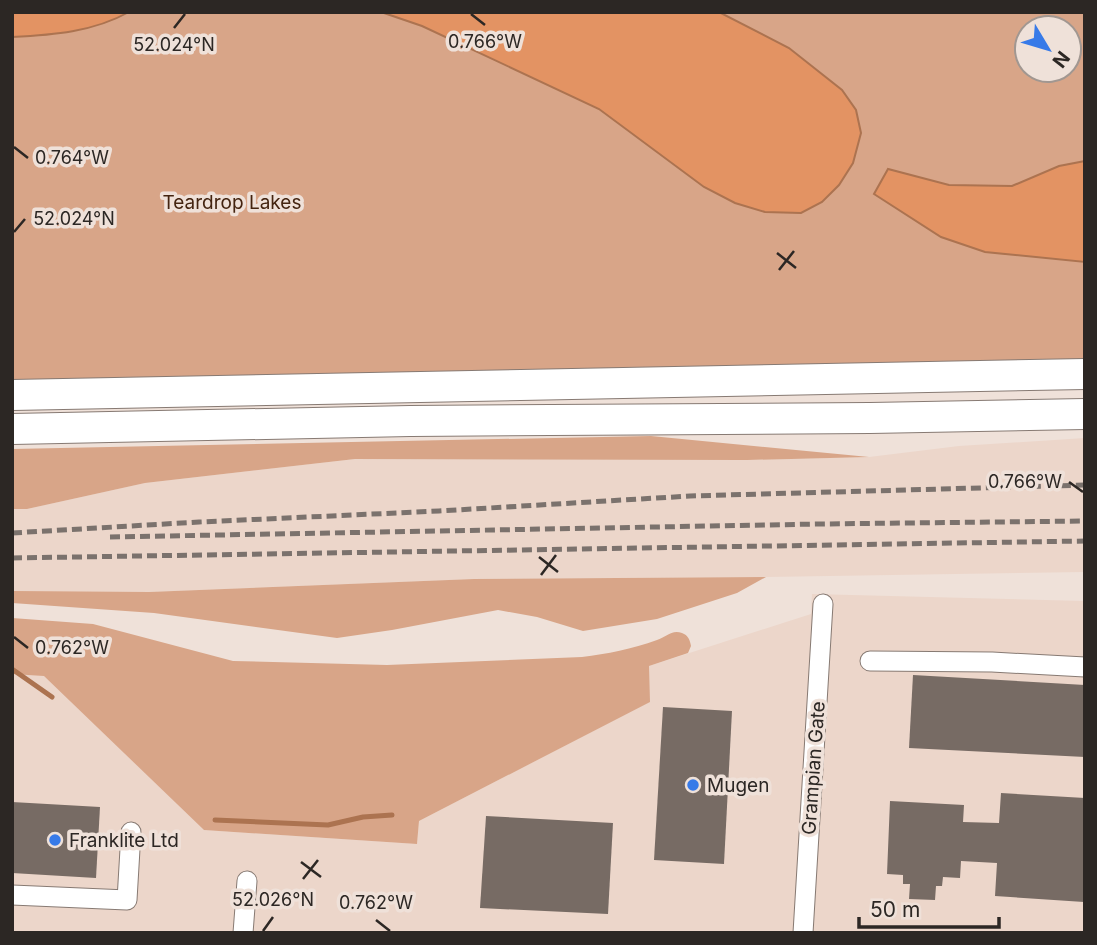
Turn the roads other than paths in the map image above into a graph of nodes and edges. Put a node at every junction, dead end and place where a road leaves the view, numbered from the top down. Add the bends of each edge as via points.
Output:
1 (1085, 373) edge
2 (12, 396) edge
3 (1085, 414) edge
4 (12, 429) edge
5 (823, 604) dead end
6 (870, 661) dead end
7 (1085, 667) edge
8 (131, 832) dead end
9 (247, 881) dead end
10 (12, 895) edge
11 (243, 933) edge
12 (803, 933) edge

1 - 2 highway
3 - 4 highway
5 - 12 street, Grampian Gate
6 - 7 street
8 - 10 street via 127,900
9 - 11 street

